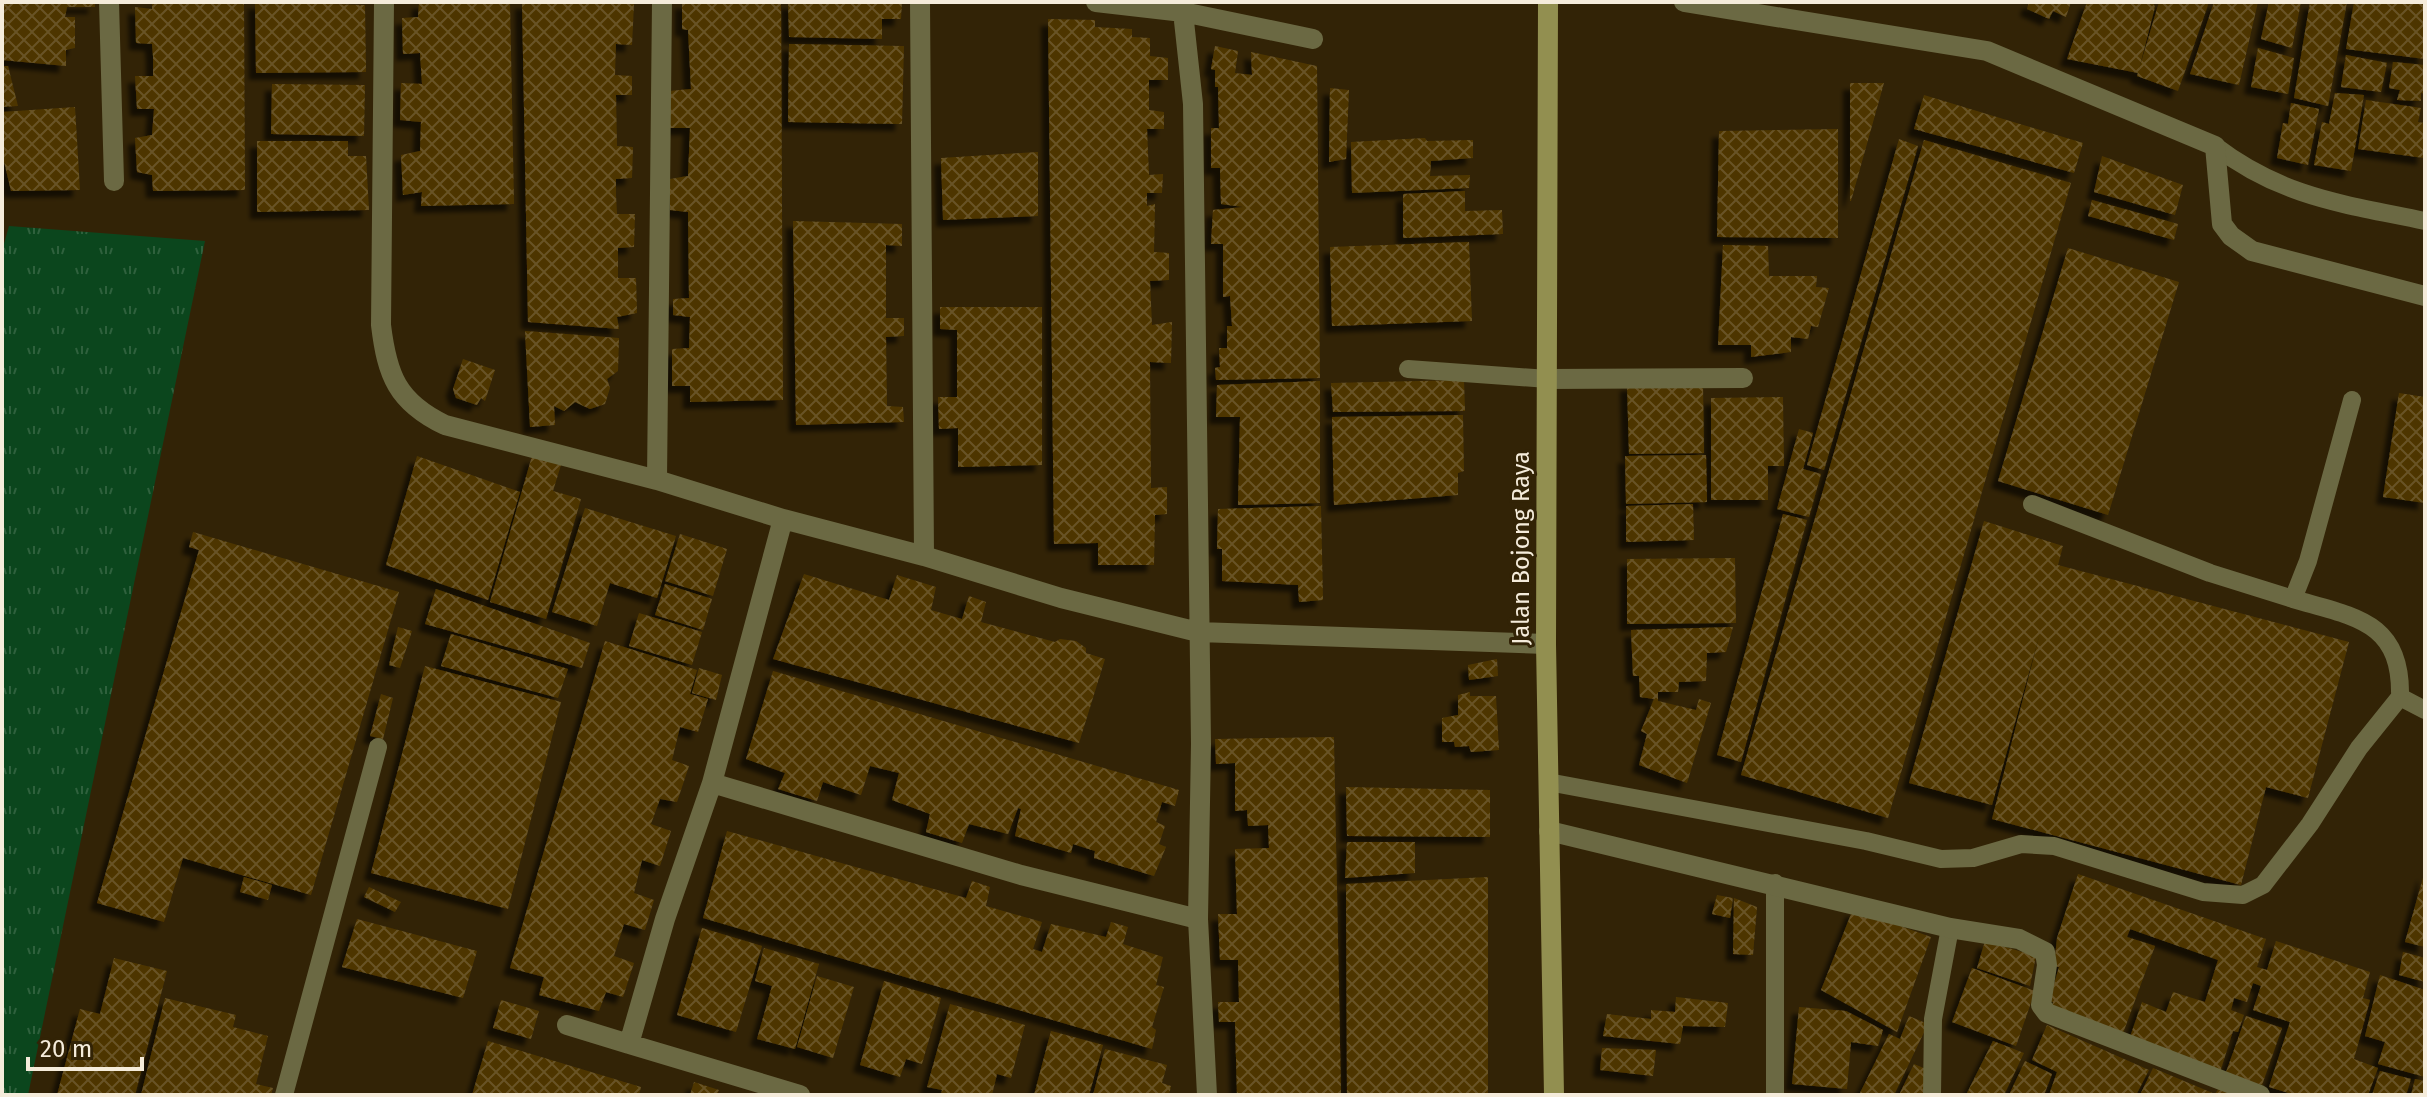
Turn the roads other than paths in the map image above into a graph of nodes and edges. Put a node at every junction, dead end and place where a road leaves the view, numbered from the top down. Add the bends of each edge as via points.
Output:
1 (109, 2) edge
2 (384, 2) edge
3 (662, 2) edge
4 (920, 2) edge
5 (1096, 2) edge
6 (1548, 2) edge
7 (1684, 2) edge
8 (1183, 12) junction
9 (1802, 12) edge
10 (1313, 39) dead end
11 (2215, 146) junction
12 (114, 181) dead end
13 (2425, 221) edge
14 (2425, 296) edge
15 (1408, 369) dead end
16 (1743, 378) dead end
17 (1548, 379) junction
18 (2352, 400) dead end
19 (657, 480) junction
20 (2032, 504) dead end
21 (783, 519) junction
22 (924, 556) junction
23 (2293, 599) junction
24 (1198, 632) junction
25 (1546, 644) junction
26 (2400, 697) junction
27 (2425, 710) edge
28 (378, 747) dead end
29 (1548, 782) junction
30 (712, 783) junction
31 (1549, 831) junction
32 (1775, 883) junction
33 (1198, 919) junction
34 (1950, 928) junction
35 (567, 1025) dead end
36 (629, 1044) junction
37 (284, 1095) edge
38 (800, 1095) edge
39 (1207, 1095) edge
40 (1554, 1095) edge
41 (1775, 1095) edge
42 (1932, 1095) edge
43 (2260, 1095) edge

1 - 12 street
2 - 19 street via 381,325 386,363 399,387 415,410 445,425
3 - 19 street
4 - 22 street
5 - 8 street
6 - 17 street, Jalan Bojong Raya
7 - 9 street
8 - 10 street
8 - 24 street via 1193,104
9 - 11 street via 1987,51
11 - 13 lane via 2239,165 2295,192
11 - 14 street via 2222,224 2241,243 2266,256
15 - 17 lane
16 - 17 street
17 - 25 street, Jalan Bojong Raya
18 - 23 lane
19 - 21 street
20 - 23 lane
21 - 22 street
21 - 30 street
22 - 24 street
23 - 26 lane via 2349,615 2380,633 2401,668
24 - 25 street
24 - 33 street
25 - 29 street, Jalan Bojong Raya
26 - 27 lane
26 - 29 lane via 2263,885 2243,895 2203,892 2054,846 2021,844 1973,858 1941,859
28 - 37 lane
29 - 31 street, Jalan Bojong Raya
30 - 33 street via 1021,875
30 - 36 street
31 - 32 street
31 - 40 street, Jalan Bojong Raya
32 - 34 street
32 - 41 lane
33 - 39 street
34 - 42 lane via 1933,1019
34 - 43 street via 2019,939 2045,952 2041,1005 2047,1013
35 - 36 street
36 - 38 street

